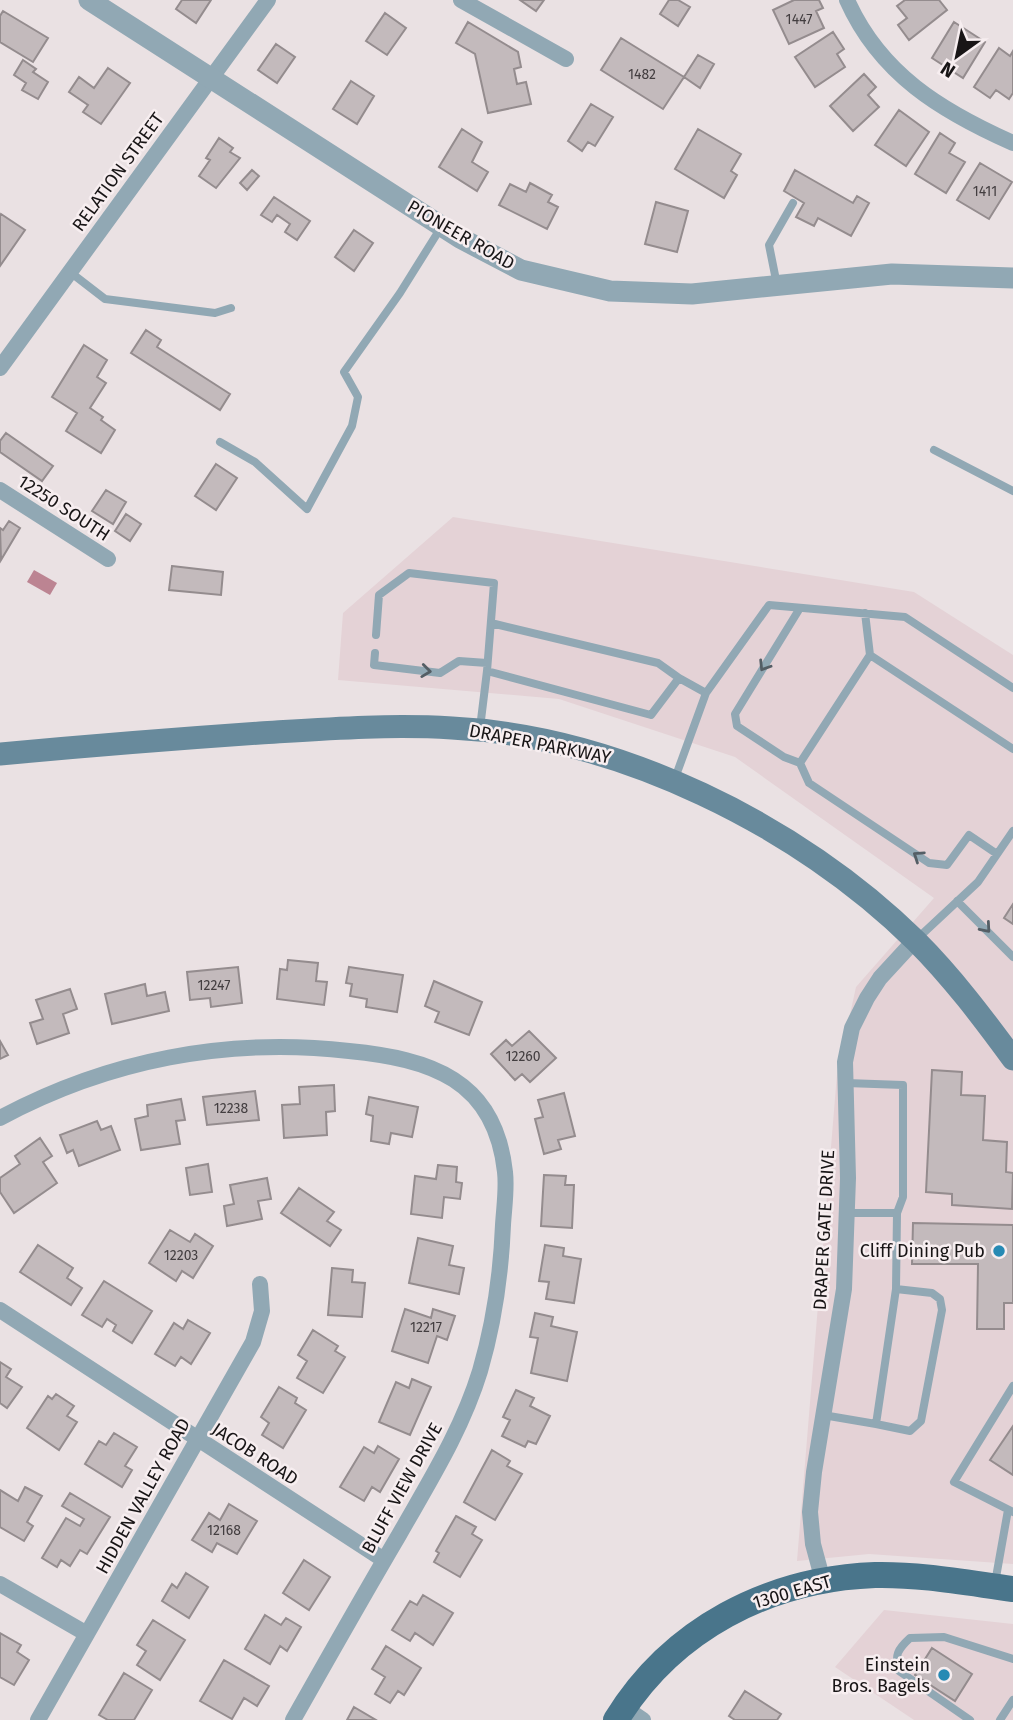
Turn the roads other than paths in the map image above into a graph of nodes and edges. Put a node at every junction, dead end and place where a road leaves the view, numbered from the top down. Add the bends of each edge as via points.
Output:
1 (89, 0) edge
2 (268, 0) edge
3 (461, 0) edge
4 (847, 0) edge
5 (566, 59) dead end
6 (211, 78) junction
7 (1013, 142) edge
8 (793, 203) dead end
9 (442, 226) junction
10 (70, 271) junction
11 (1013, 278) edge
12 (777, 285) junction
13 (231, 308) dead end
14 (0, 368) edge
15 (220, 442) dead end
16 (934, 450) dead end
17 (0, 490) edge
18 (1013, 491) edge
19 (108, 559) dead end
20 (800, 608) junction
21 (865, 613) junction
22 (491, 623) junction
23 (376, 635) dead end
24 (375, 653) dead end
25 (870, 655) junction
26 (487, 667) junction
27 (679, 678) junction
28 (1013, 688) edge
29 (706, 693) junction
30 (480, 731) junction
31 (1013, 749) edge
32 (0, 754) edge
33 (800, 763) junction
34 (674, 781) junction
35 (1013, 831) edge
36 (997, 854) junction
37 (957, 901) junction
38 (915, 940) junction
39 (1013, 957) edge
40 (1013, 1059) edge
41 (846, 1083) junction
42 (0, 1118) edge
43 (847, 1213) junction
44 (897, 1213) junction
45 (260, 1284) dead end
46 (896, 1289) junction
47 (0, 1310) edge
48 (1013, 1386) edge
49 (823, 1415) junction
50 (876, 1424) junction
51 (197, 1439) junction
52 (1011, 1511) edge
53 (384, 1560) junction
54 (823, 1581) junction
55 (0, 1584) edge
56 (1004, 1588) edge
57 (87, 1634) junction
58 (1013, 1659) edge
59 (1013, 1700) edge
60 (628, 1716) edge
61 (38, 1720) edge
62 (293, 1720) edge
63 (970, 1720) edge
64 (1000, 1720) edge

1 - 6 street, PIONEER ROAD
2 - 6 street, RELATION STREET
3 - 5 street
4 - 7 street via 867,37 905,80 960,116
6 - 9 street, PIONEER ROAD
6 - 10 street, RELATION STREET
8 - 12 lane via 769,245
9 - 12 street, PIONEER ROAD via 522,270 610,291 692,294
9 - 15 lane via 344,372 358,397 352,426 307,509 255,462
10 - 13 lane via 105,299 215,313
10 - 14 street, RELATION STREET
11 - 12 street, PIONEER ROAD via 892,274
16 - 18 lane
17 - 19 street, 12250 SOUTH
20 - 21 lane
20 - 29 lane via 769,605
20 -> 33 lane via 735,714 737,726
21 - 25 lane
21 - 28 lane via 905,617
22 - 23 lane via 494,583 410,573 379,595
22 - 26 lane
22 - 27 lane via 658,663
24 -> 26 lane via 374,665 440,673 459,661
25 - 31 lane
25 - 33 lane
26 - 27 lane via 651,715
26 - 30 lane
27 - 29 lane
29 - 34 lane
30 - 32 main road, DRAPER PARKWAY via 361,726
30 - 34 main road, DRAPER PARKWAY via 592,752
36 -> 33 lane via 969,835 947,865 929,863 809,783
34 - 38 main road, DRAPER PARKWAY via 793,845
35 - 36 lane
36 - 37 lane via 978,882
37 - 38 lane
37 -> 39 lane
38 - 40 main road, DRAPER PARKWAY
38 - 41 street, DRAPER GATE DRIVE via 880,978 852,1028
41 - 43 street, DRAPER GATE DRIVE
41 - 44 lane via 903,1085 903,1197
42 - 53 street, BLUFF VIEW DRIVE via 108,1072 151,1060 237,1048 283,1046 375,1053 421,1063 450,1076 475,1096 500,1143 506,1174 501,1270 493,1318 461,1420
43 - 44 lane
43 - 49 street, DRAPER GATE DRIVE via 844,1289
44 - 46 lane
45 - 51 street, HIDDEN VALLEY ROAD via 262,1311 253,1342
46 - 50 lane
46 - 50 lane via 932,1293 940,1299 942,1310 921,1422 911,1431
47 - 51 street, JACOB ROAD
48 - 52 lane via 954,1482
49 - 50 lane
49 - 54 street, DRAPER GATE DRIVE via 810,1512
51 - 53 street, JACOB ROAD
51 - 57 street, HIDDEN VALLEY ROAD
52 - 56 lane
53 - 62 street, BLUFF VIEW DRIVE
54 - 56 main road, 1300 EAST via 900,1576
54 - 60 main road, 1300 EAST via 751,1603 705,1626 654,1669
55 - 57 street
57 - 61 street, HIDDEN VALLEY ROAD
58 - 63 lane via 944,1637 910,1638 897,1651 899,1671
59 - 64 lane

